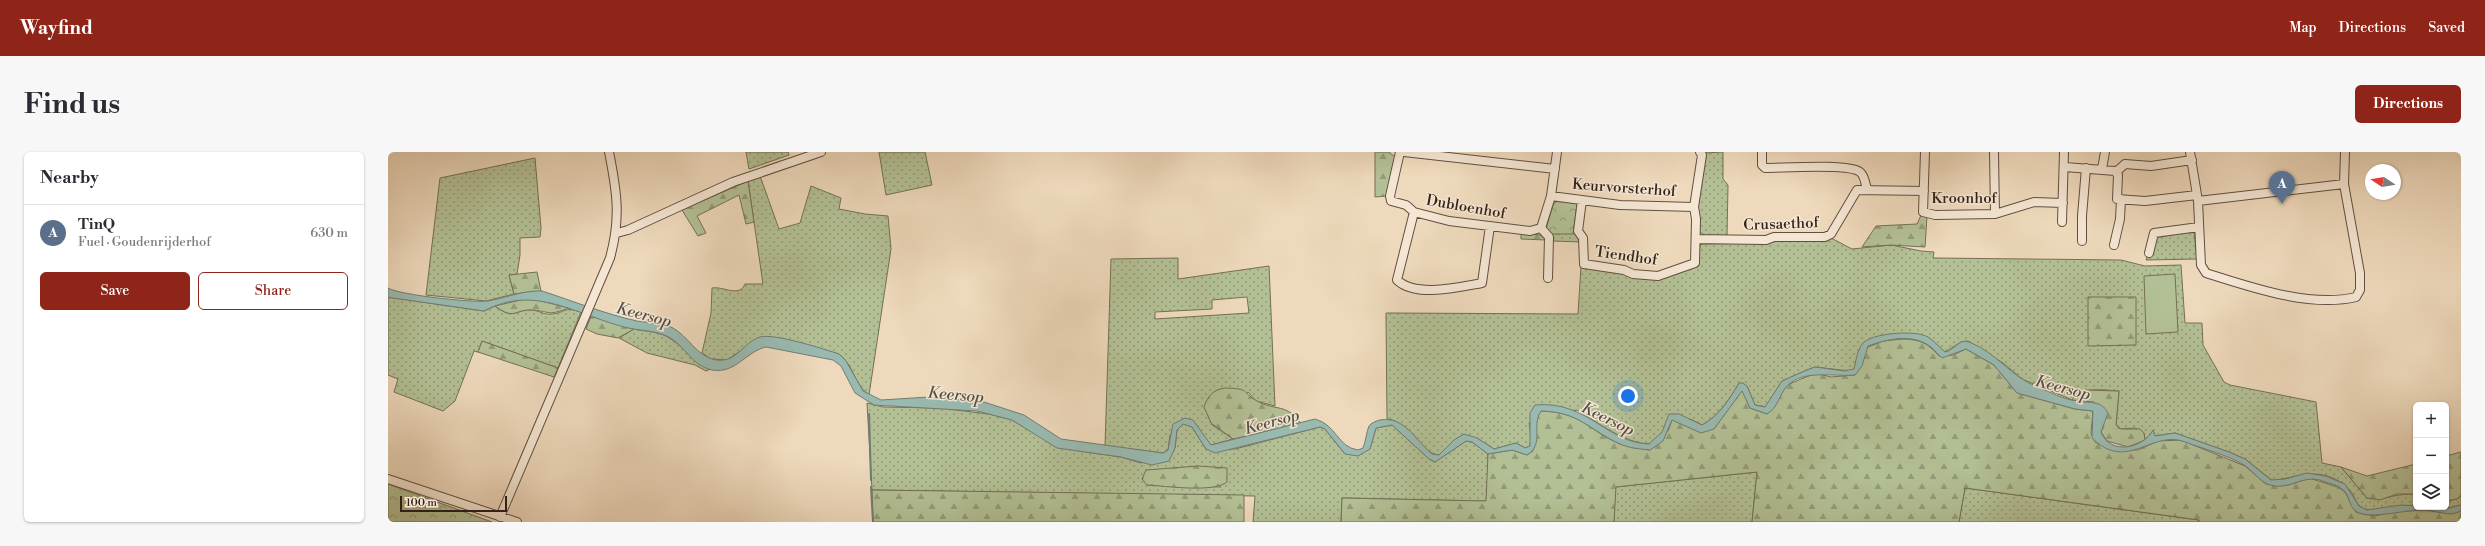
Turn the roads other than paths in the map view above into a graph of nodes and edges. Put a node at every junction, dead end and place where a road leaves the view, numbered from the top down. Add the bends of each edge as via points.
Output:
1 (609, 152) edge
2 (821, 152) edge
3 (1400, 152) edge
4 (1404, 152) edge
5 (1557, 152) edge
6 (1700, 152) edge
7 (1762, 152) edge
8 (1925, 152) edge
9 (1994, 152) edge
10 (2064, 152) edge
11 (2105, 152) edge
12 (2344, 152) edge
13 (2191, 156) edge
14 (2064, 166) junction
15 (2086, 168) junction
16 (1556, 169) junction
17 (2102, 169) junction
18 (2116, 172) junction
19 (2344, 184) junction
20 (1866, 189) junction
21 (1924, 191) junction
22 (1551, 196) junction
23 (2198, 198) junction
24 (2122, 199) junction
25 (1582, 200) junction
26 (2063, 202) junction
27 (1694, 207) junction
28 (1414, 212) junction
29 (1995, 214) junction
30 (2062, 222) dead end
31 (1490, 226) junction
32 (2200, 227) junction
33 (1541, 228) junction
34 (617, 233) junction
35 (1696, 239) junction
36 (2082, 241) dead end
37 (2114, 245) dead end
38 (2149, 253) dead end
39 (1548, 278) dead end
40 (388, 480) edge
41 (500, 517) junction
42 (517, 522) edge

1 - 34 street via 617,190
2 - 34 street via 733,182
3 - 28 street, Dubloenhof via 1391,201 1406,205
4 - 16 street
5 - 16 street
6 - 27 street, Tiendhof via 1701,162
7 - 20 street via 1762,165 1765,168 1844,168 1859,172 1864,177
8 - 21 street, Kroonhof
9 - 29 street
10 - 14 street
11 - 17 street
12 - 19 street
13 - 18 street via 2151,166 2125,164
13 - 23 street
14 - 15 street
14 - 26 street
15 - 17 street
15 - 36 street
16 - 22 street
17 - 18 street
18 - 24 street via 2117,199
19 - 23 street
19 - 32 street via 2360,273 2360,290 2356,297 2340,301 2320,301 2206,273 2202,267
20 - 21 street
20 - 35 street, Crusaethof via 1857,190 1832,234 1825,237 1774,237 1766,240
21 - 29 street, Kroonhof via 1923,212 1935,215
22 - 25 street, Keurvorsterhof
22 - 33 street
23 - 24 street via 2145,201
23 - 32 street
24 - 37 street
25 - 27 street, Keurvorsterhof via 1620,205
25 - 35 street, Tiendhof via 1578,231 1583,238 1584,264 1658,276 1695,263
26 - 29 street, Kroonhof via 2034,202
26 - 30 street
27 - 35 street, Tiendhof
28 - 31 street, Dubloenhof via 1449,221
28 - 31 street via 1397,280 1401,284 1430,291 1482,283
31 - 33 street, Dubloenhof via 1530,231
32 - 38 street via 2154,233
33 - 39 street via 1548,238
34 - 41 street via 586,319
40 - 41 street
41 - 42 street

